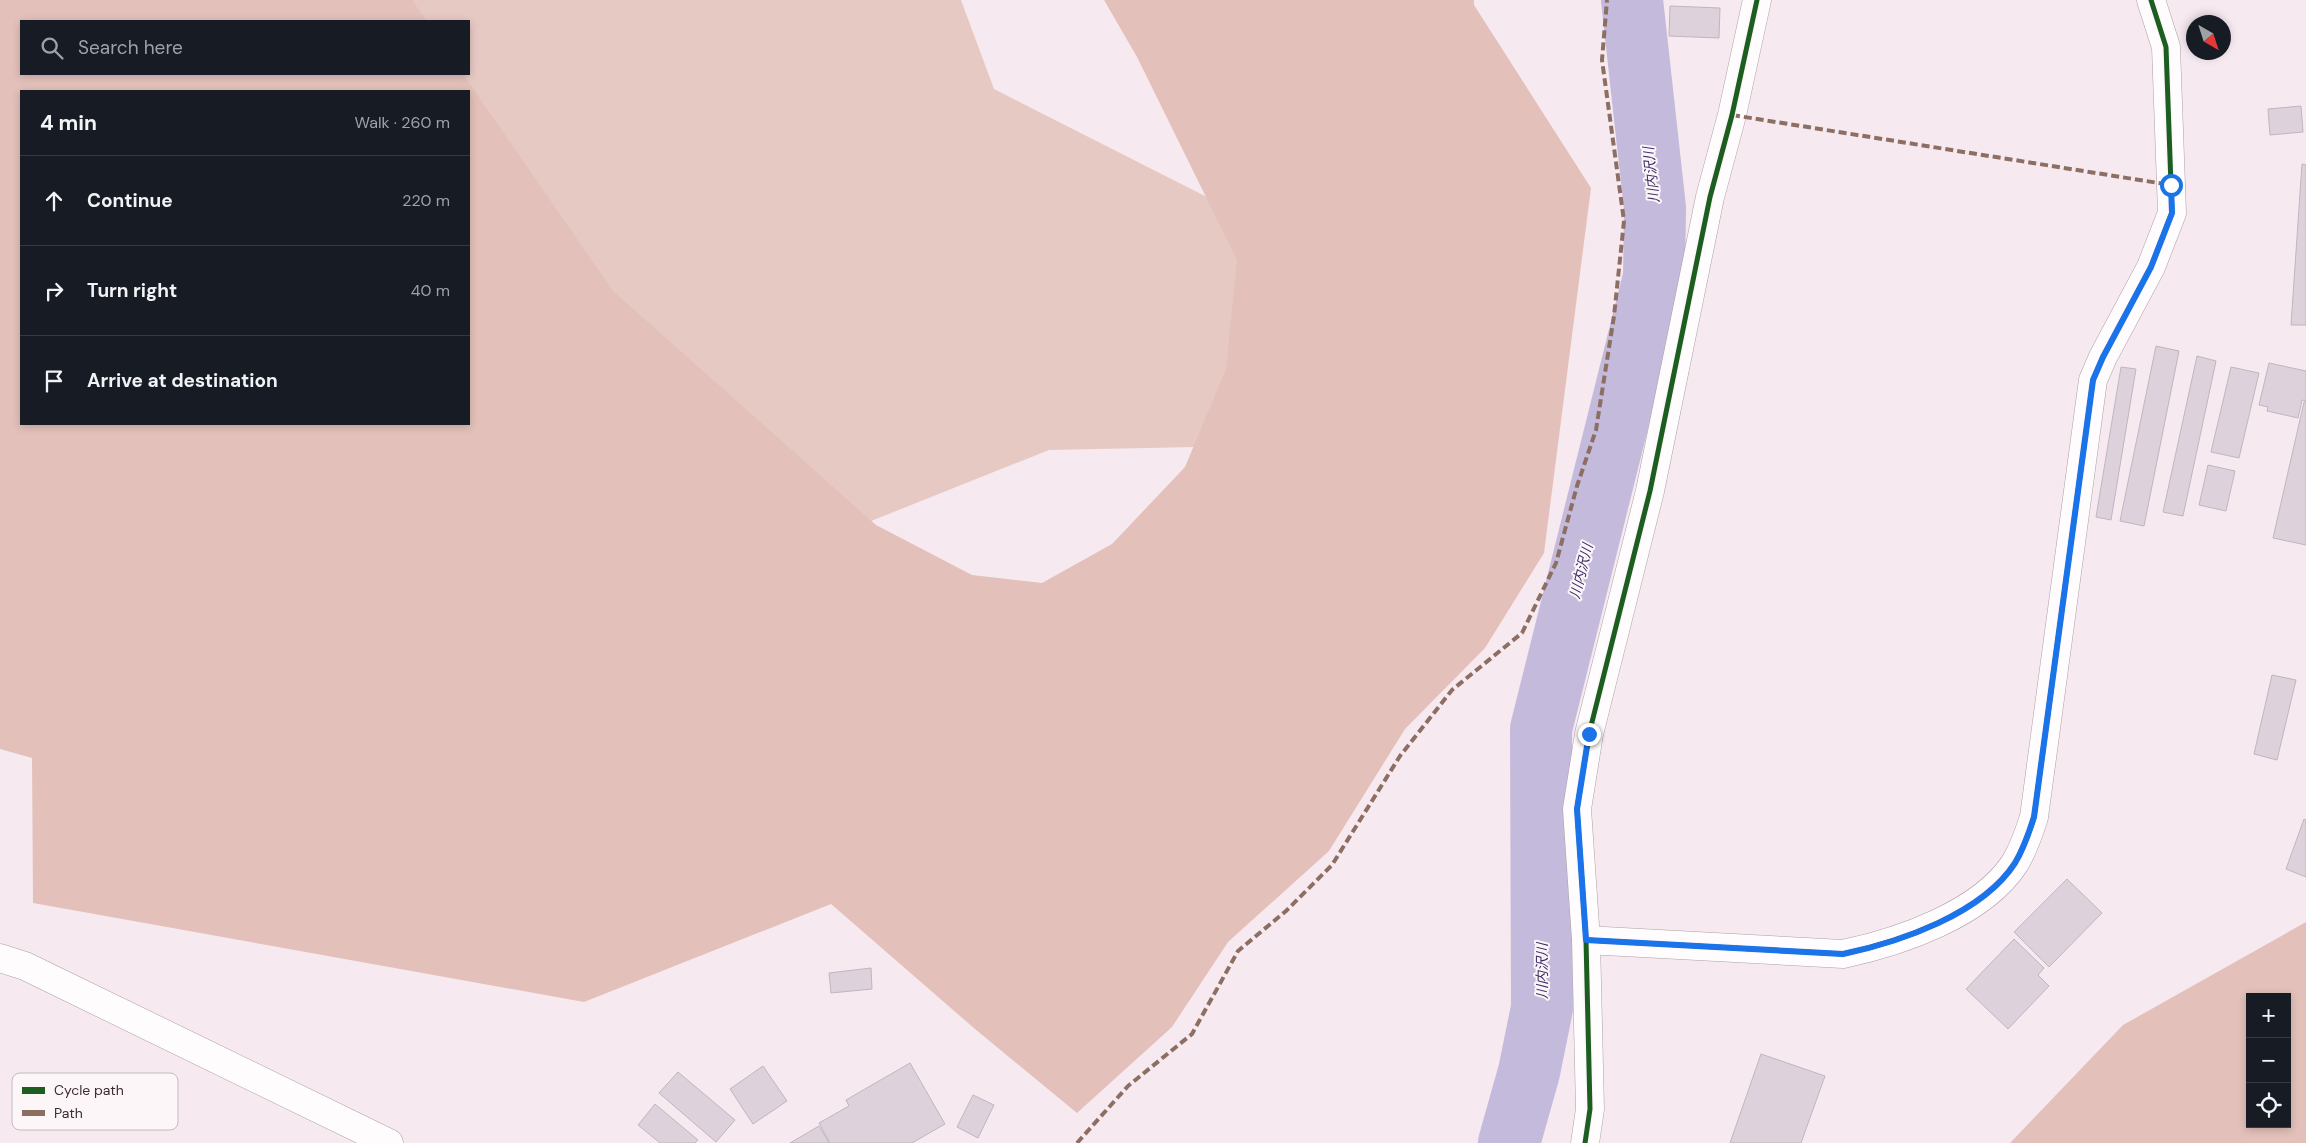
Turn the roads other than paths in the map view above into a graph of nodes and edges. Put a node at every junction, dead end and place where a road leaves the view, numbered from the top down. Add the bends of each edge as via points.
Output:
1 (1757, 0) edge
2 (2151, 0) edge
3 (1586, 940) junction
4 (0, 958) edge
5 (389, 1143) edge
6 (1585, 1143) edge

1 - 3 street via 1710,197 1650,491 1589,734 1577,809
2 - 3 street via 2166,47 2172,213 2151,267 2093,380 2034,817 2014,864 1986,894 1958,912 1878,947 1843,954
3 - 6 street via 1590,1109
4 - 5 street via 24,966

